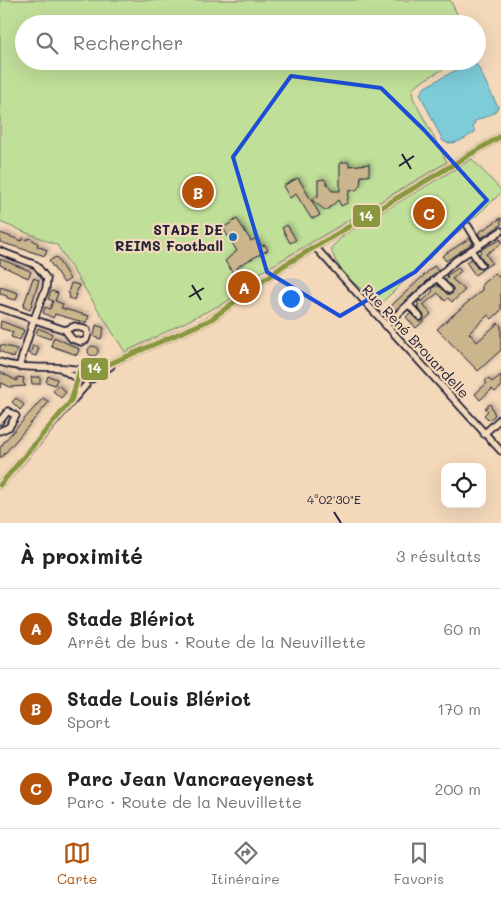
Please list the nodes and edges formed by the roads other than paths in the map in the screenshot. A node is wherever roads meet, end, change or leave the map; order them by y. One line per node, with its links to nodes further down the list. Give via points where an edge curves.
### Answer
1 (501, 136): 5 (street)
2 (468, 226): 4 (street)
3 (501, 231): 4 (street)
4 (480, 244): 6 (street)
5 (315, 247): 15 (street, Rue René Brouardelle); 17 (street, via 259,282 210,320)
6 (471, 250): 8 (street); 9 (street)
7 (0, 251): 14 (street, via 36,265 45,275 46,288)
8 (481, 265)
9 (437, 278): 10 (street); 11 (street)
10 (449, 290)
11 (409, 304): 13 (street); 15 (street)
12 (1, 307): 14 (street)
13 (420, 317)
14 (34, 319): 16 (street); 19 (street)
15 (385, 326): 30 (street, Rue René Brouardelle)
16 (65, 330)
17 (119, 361): 22 (street); 23 (street)
18 (0, 362): 19 (street)
19 (19, 367): 20 (street)
20 (58, 367): 21 (street); 24 (street)
21 (80, 370): 22 (street); 24 (street)
22 (90, 370): 23 (street)
23 (92, 379): 25 (street)
24 (77, 380): 25 (street); 26 (street)
25 (86, 385): 26 (street)
26 (71, 401): 32 (street)
27 (501, 418): 30 (street)
28 (0, 421): 29 (street, via 8,411 16,416 10,427)
29 (0, 431)
30 (484, 434): 31 (street, Rue René Brouardelle)
31 (501, 451)
32 (0, 484)

